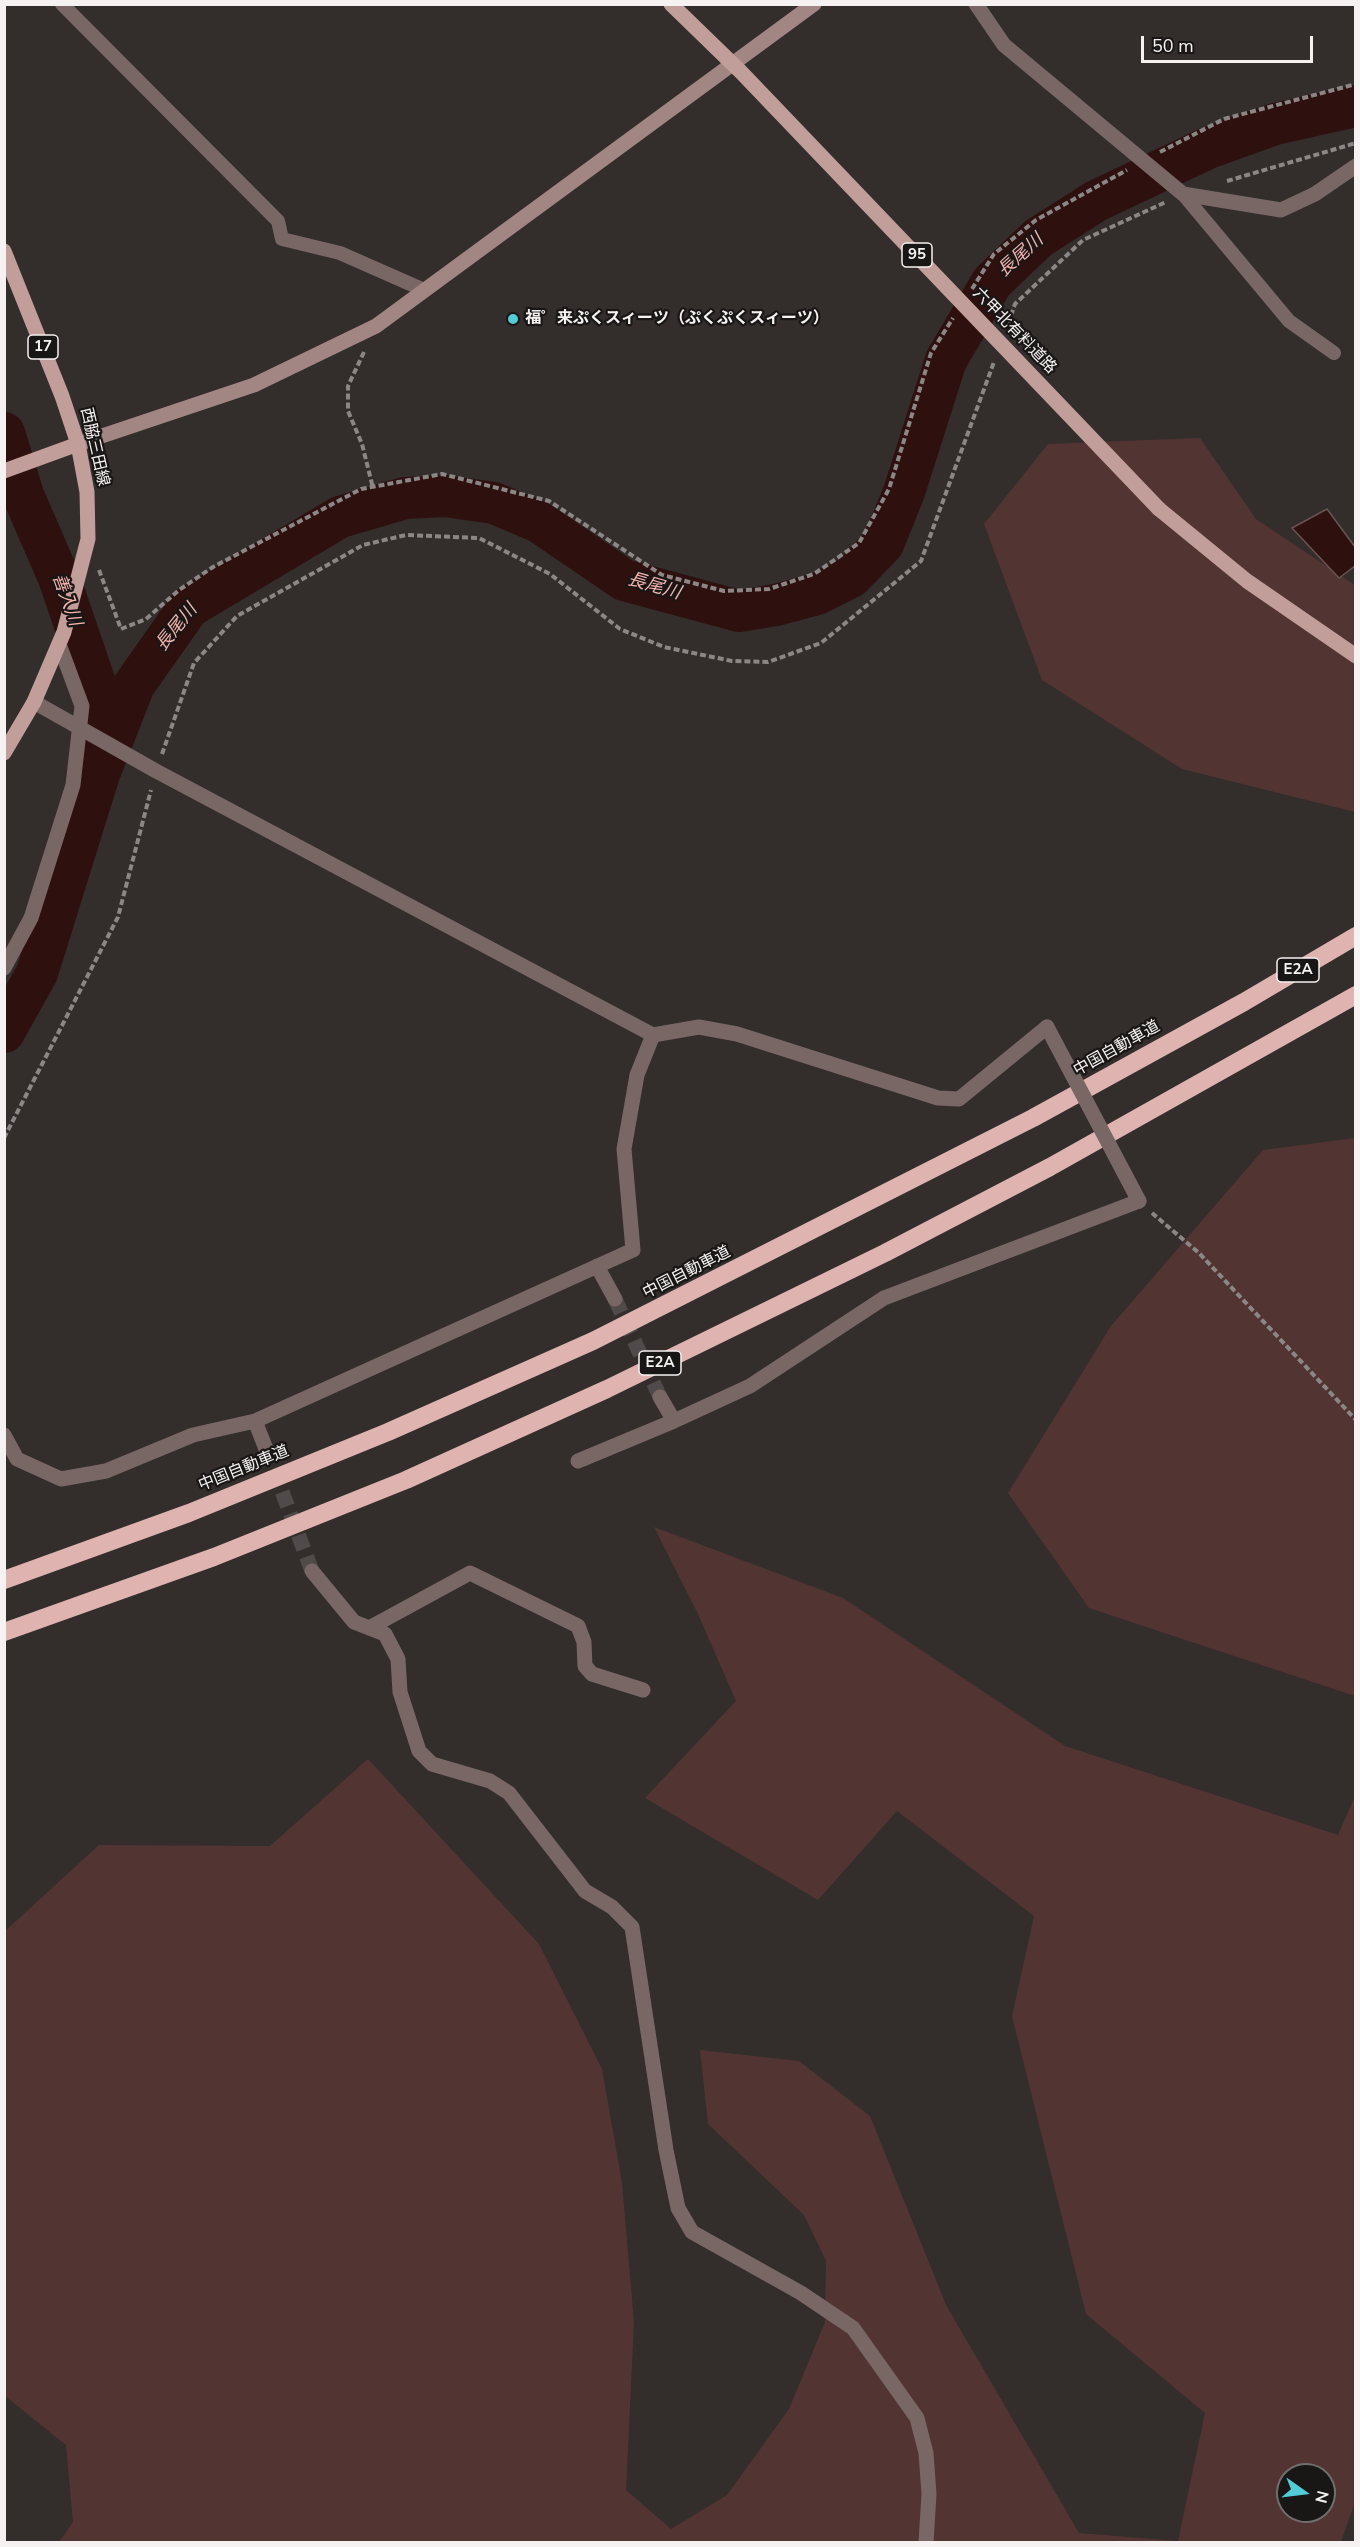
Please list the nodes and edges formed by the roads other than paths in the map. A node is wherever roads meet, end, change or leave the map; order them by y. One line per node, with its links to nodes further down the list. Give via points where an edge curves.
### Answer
1 (62, 4): 8 (lane, via 278,221 282,239 340,253)
2 (671, 4): 13 (main road, 六甲北有料道路 / 95, bridge, via 1160,509 1247,581)
3 (814, 4): 8 (street)
4 (976, 4): 6 (street, via 1004,45)
5 (1356, 166): 6 (street, via 1315,194 1281,210)
6 (1183, 194): 9 (lane, via 1289,321)
7 (4, 251): 10 (main road, 西脇三田線 / 17, via 63,396)
8 (424, 290): 10 (street, via 376,327 254,385)
9 (1334, 353)
10 (78, 444): 11 (main road); 12 (main road, 西脇三田線 / 17, via 87,492 88,539)
11 (4, 471)
12 (61, 638): 14 (main road, 西脇三田線 / 17); 15 (street, via 82,706)
13 (1356, 656)
14 (34, 702): 15 (street); 16 (main road, 西脇三田線 / 17)
15 (80, 730): 18 (street, via 73,784 31,918); 20 (street)
16 (4, 753)
17 (1354, 937): 30 (highway, 中国自動車道 / E2A, via 1022,1124 593,1341 388,1432 189,1513)
18 (4, 968)
19 (1356, 995): 32 (highway, E2A, via 1009,1188 607,1389 384,1489 214,1557)
20 (653, 1035): 21 (street, via 637,1075 624,1149 633,1250); 25 (street, bridge, via 699,1027 737,1034 938,1098 959,1099 1047,1027 1138,1201 884,1298 750,1386)
21 (597, 1266): 22 (street); 24 (street)
22 (615, 1299)
23 (660, 1397): 25 (street)
24 (255, 1421): 26 (street, via 193,1435 106,1471 61,1479 17,1459); 27 (street)
25 (674, 1421): 28 (street)
26 (4, 1435)
27 (266, 1449)
28 (578, 1461)
29 (312, 1571): 31 (street, via 354,1622)
30 (4, 1580)
31 (369, 1628): 33 (street, via 470,1573 578,1626 584,1642 585,1666 592,1674); 34 (street, via 385,1634 398,1659 400,1692 419,1751 432,1764 490,1781 509,1793 585,1891 612,1907 632,1928 678,2208 692,2232 801,2293 853,2328 917,2418 930,2494)
32 (4, 1632)
33 (643, 1690)
34 (926, 2542)

